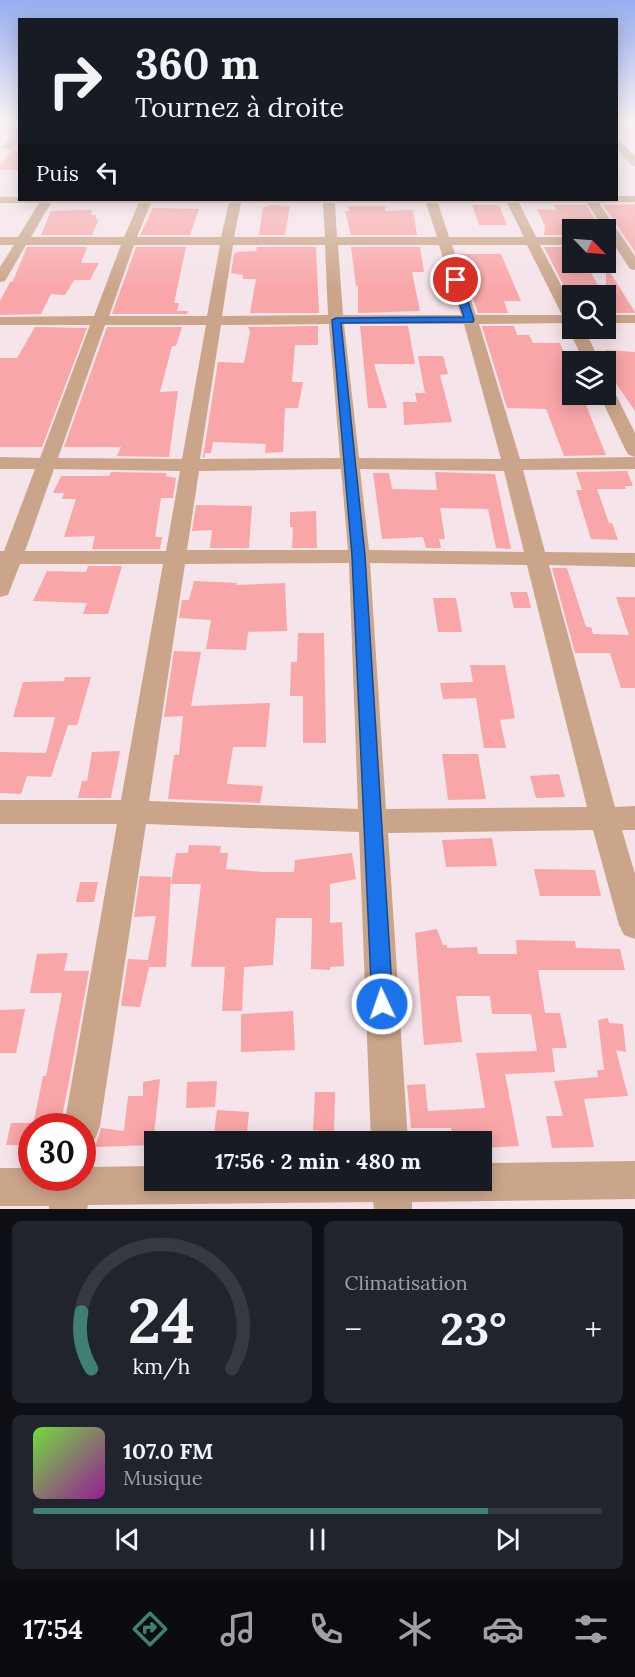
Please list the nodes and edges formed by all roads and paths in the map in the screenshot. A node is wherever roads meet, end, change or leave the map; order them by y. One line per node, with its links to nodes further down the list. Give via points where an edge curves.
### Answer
1 (618, 199): 2 (street)
2 (635, 199)
3 (0, 200): 4 (street)
4 (18, 200)
5 (45, 201): 19 (street)
6 (145, 201): 20 (street)
7 (236, 201): 13 (street)
8 (329, 201): 14 (street)
9 (431, 201): 15 (street)
10 (512, 201): 21 (street)
11 (592, 201): 12 (street)
12 (600, 219)
13 (227, 240): 14 (street); 20 (street); 33 (street)
14 (332, 240): 15 (street); 29 (street)
15 (443, 240): 21 (street); 30 (street)
16 (616, 240): 17 (street)
17 (635, 240)
18 (0, 241): 19 (street)
19 (22, 241): 20 (street); 25 (street)
20 (129, 241): 32 (street)
21 (532, 241): 22 (street); 26 (street)
22 (562, 241)
23 (616, 245): 24 (street)
24 (635, 266)
25 (0, 278)
26 (562, 299)
27 (616, 319): 28 (street)
28 (635, 319)
29 (336, 320): 30 (street); 33 (street); 39 (street)
30 (470, 320): 34 (street); 42 (street)
31 (0, 321): 32 (street)
32 (100, 321): 33 (street); 37 (street)
33 (214, 321): 41 (street)
34 (562, 322)
35 (613, 405): 36 (street)
36 (635, 451)
37 (47, 462): 38 (street); 41 (street); 45 (street)
38 (0, 463)
39 (349, 463): 41 (street); 42 (street); 43 (street)
40 (635, 463): 42 (street)
41 (190, 465): 44 (street)
42 (512, 465): 46 (street)
43 (358, 556): 44 (street); 46 (street); 53 (street)
44 (174, 557): 45 (street); 50 (street)
45 (6, 558): 48 (street)
46 (537, 560): 47 (street); 51 (street)
47 (635, 560)
48 (0, 590)
49 (0, 812): 50 (street)
50 (133, 812): 53 (street); 55 (street)
51 (604, 818): 52 (street); 53 (street); 54 (street)
52 (635, 818)
53 (373, 821): 56 (street)
54 (635, 925)
55 (83, 1113)
56 (389, 1131)
57 (635, 1180): 58 (street)
58 (492, 1186)
59 (0, 1187): 60 (street)
60 (18, 1188)
61 (96, 1191): 62 (street)
62 (144, 1191)

